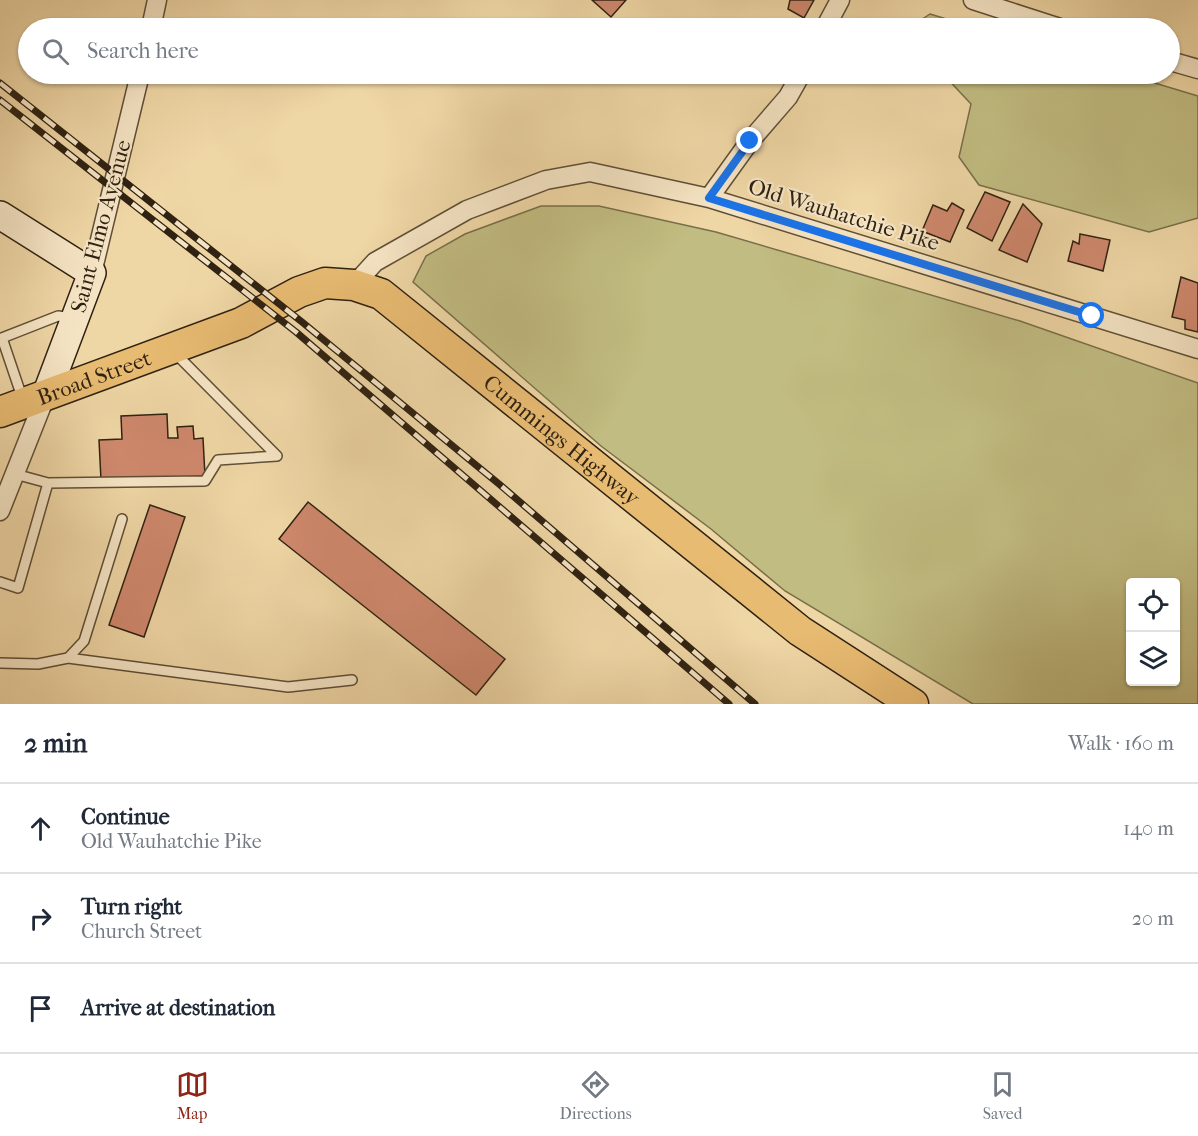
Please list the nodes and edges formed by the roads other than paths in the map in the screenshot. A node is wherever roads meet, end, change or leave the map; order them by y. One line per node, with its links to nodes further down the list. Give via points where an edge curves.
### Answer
1 (157, 0): 4 (street)
2 (840, 0): 5 (street)
3 (973, 0): 6 (street)
4 (153, 18)
5 (830, 18)
6 (1029, 18)
7 (1180, 64): 8 (street)
8 (1198, 69)
9 (138, 84): 13 (street, Saint Elmo Avenue)
10 (795, 84): 11 (street)
11 (709, 198): 14 (street, Old Wauhatchie Pike, via 590,172 546,180 467,210 375,262); 18 (street, Old Wauhatchie Pike)
12 (0, 215): 13 (street)
13 (92, 273): 15 (street, Saint Elmo Avenue)
14 (354, 285): 17 (main road, Cummings Highway, via 325,283 299,292 241,323); 28 (main road, Cummings Highway, via 381,294 416,321 800,631)
15 (76, 318): 16 (lane, via 58,316); 19 (street, Saint Elmo Avenue)
16 (0, 336): 19 (lane)
17 (180, 346): 19 (main road, Broad Street); 21 (lane, via 278,456 218,460 205,481)
18 (1198, 349)
19 (23, 403): 20 (street, Saint Elmo Avenue)
20 (15, 474): 21 (lane); 22 (street, Saint Elmo Avenue)
21 (48, 483): 24 (lane, via 18,588)
22 (0, 511)
23 (122, 519): 25 (lane, via 84,641)
24 (0, 582)
25 (68, 658): 26 (lane, via 38,664); 27 (lane, via 288,687)
26 (0, 663)
27 (352, 680)
28 (913, 704)

